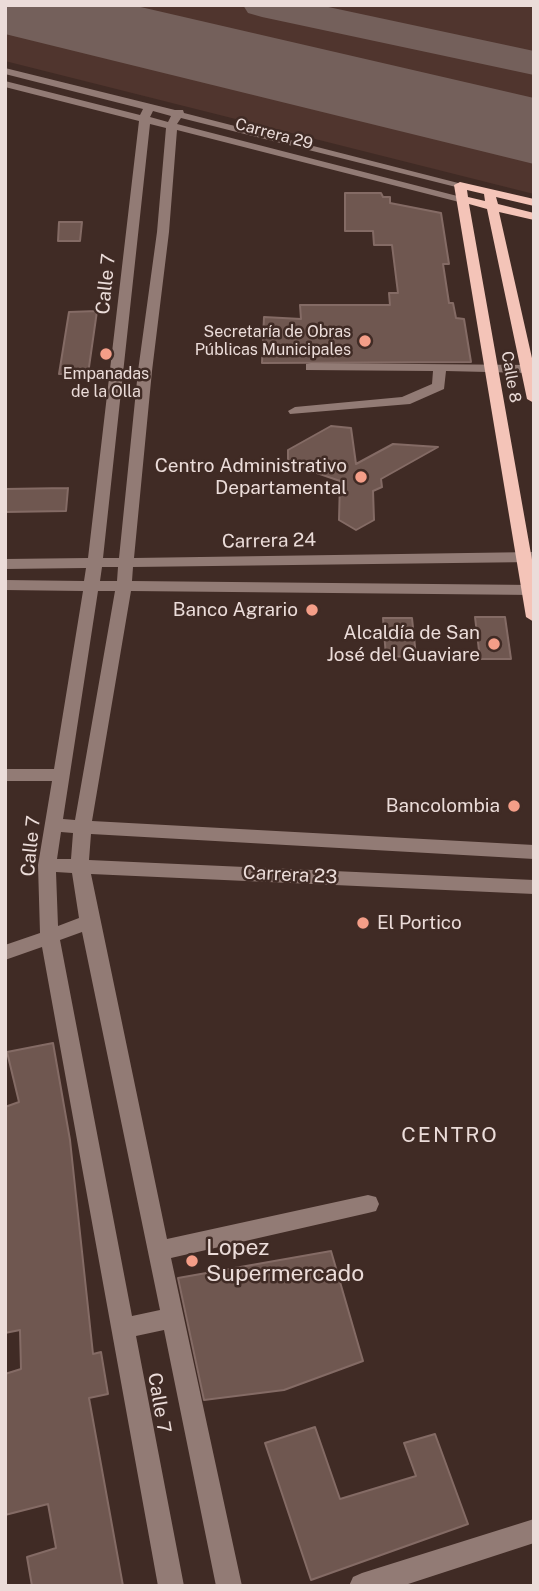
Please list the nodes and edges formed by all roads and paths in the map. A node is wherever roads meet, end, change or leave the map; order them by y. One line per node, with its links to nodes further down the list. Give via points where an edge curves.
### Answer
1 (5, 71): 3 (street, Carrera 29)
2 (5, 84): 3 (street, Carrera 29)
3 (147, 112): 4 (street, Carrera 29); 10 (street, Calle 7)
4 (176, 118): 5 (street, Carrera 29); 10 (street, Calle 7)
5 (461, 192): 6 (main road, Carrera 29); 8 (main road, Carrera 29); 15 (main road, Calle 8)
6 (489, 192): 7 (main road, Carrera 29); 8 (main road, Calle 8)
7 (534, 203)
8 (492, 207): 9 (main road, Carrera 29); 13 (main road, Calle 8)
9 (534, 218)
10 (148, 231): 14 (street, Calle 7); 16 (street, Calle 7)
11 (311, 367): 12 (street)
12 (440, 367): 15 (street); 18 (street, via 439,386 405,401)
13 (528, 369): 15 (street); 17 (main road, Calle 8)
14 (118, 370): 16 (street); 20 (street, Calle 7)
15 (492, 370): 19 (main road, Calle 8)
16 (145, 371): 21 (street, Calle 7)
17 (534, 399)
18 (295, 411)
19 (529, 557): 21 (street, Carrera 24); 26 (main road, Calle 8)
20 (95, 562): 21 (street, Carrera 24); 22 (street, Carrera 24); 23 (street, Calle 7)
21 (124, 563): 24 (street, Calle 7)
22 (5, 564)
23 (91, 584): 24 (street); 25 (street); 29 (street, Calle 7)
24 (124, 584): 26 (street); 31 (street, Calle 7)
25 (5, 585)
26 (531, 590): 27 (main road, Calle 8)
27 (534, 617)
28 (5, 775): 29 (street)
29 (63, 775): 30 (street, Calle 7)
30 (53, 825): 31 (street, Carrera 23); 33 (street, Calle 7)
31 (82, 828): 32 (street, Carrera 23); 34 (street, Calle 7)
32 (534, 852)
33 (47, 865): 34 (street, Carrera 23); 37 (street, Calle 7)
34 (80, 865): 35 (street, Carrera 23); 36 (street, Calle 7)
35 (534, 887)
36 (89, 922): 37 (street); 40 (street, Calle 7)
37 (49, 934): 38 (street); 42 (street, Calle 7)
38 (5, 954)
39 (368, 1205): 40 (street)
40 (157, 1251): 41 (street, Calle 7)
41 (171, 1318): 42 (street); 45 (street, Calle 7)
42 (124, 1328): 44 (street, Calle 7)
43 (534, 1531): 46 (street)
44 (171, 1586)
45 (229, 1586)
46 (362, 1586)

